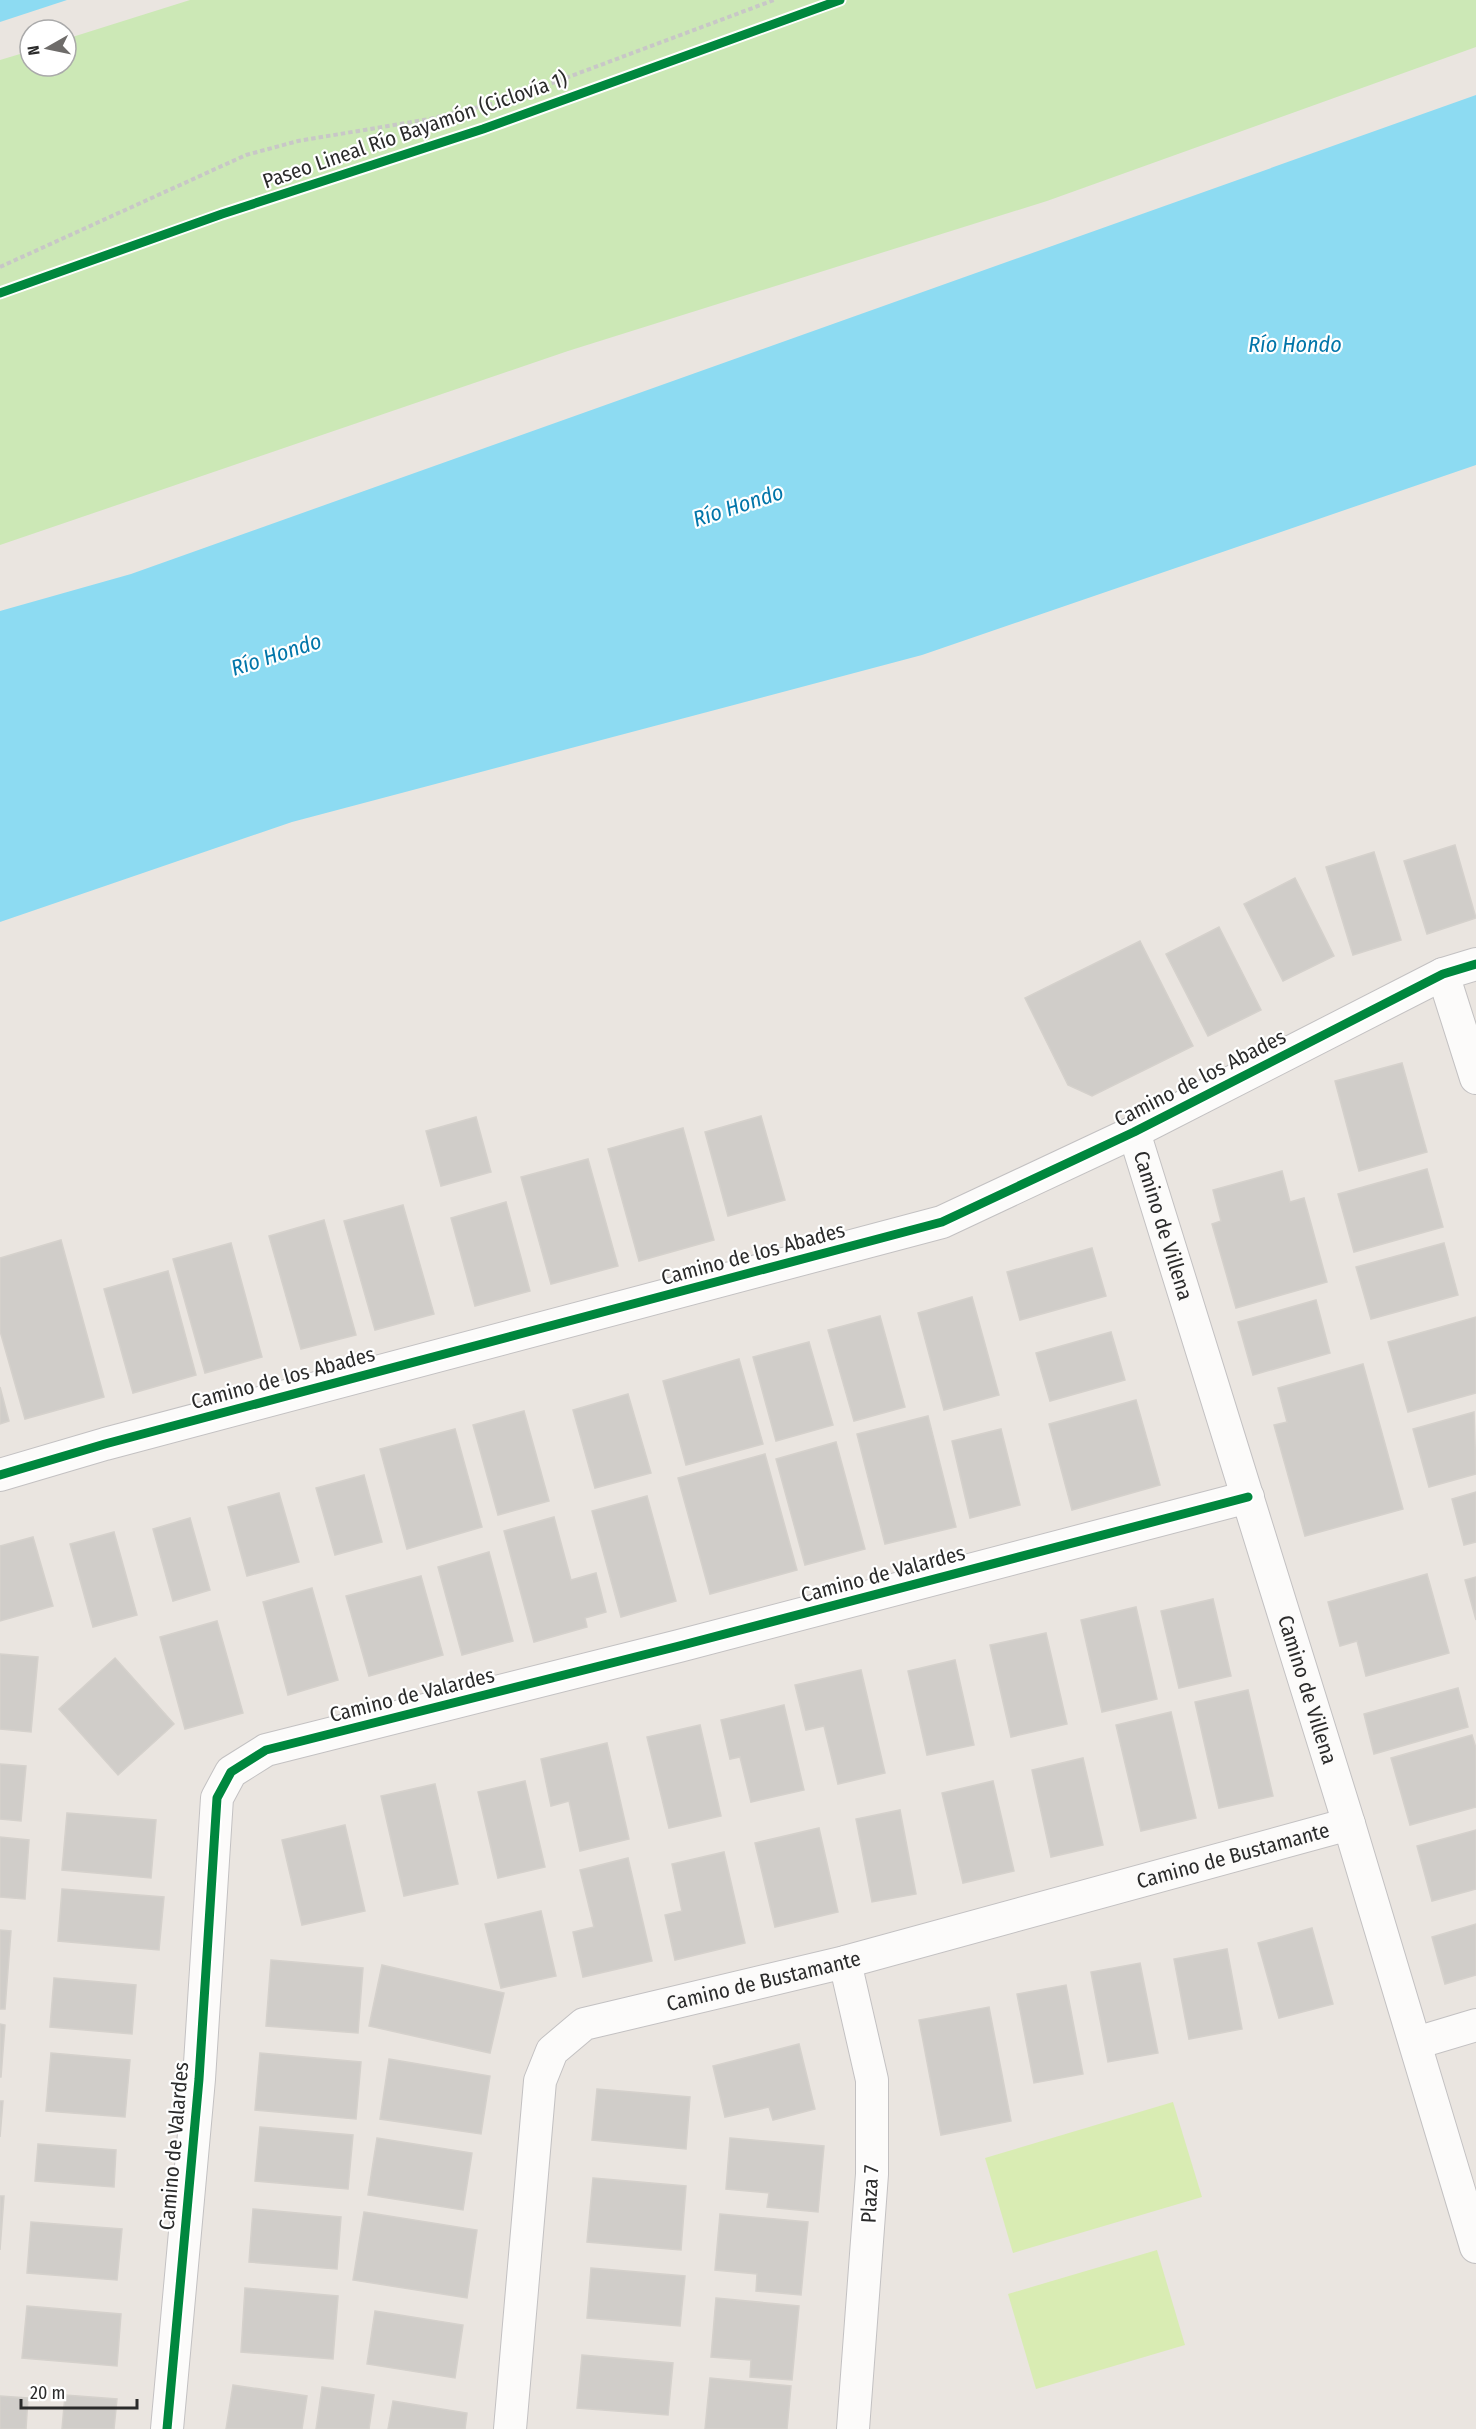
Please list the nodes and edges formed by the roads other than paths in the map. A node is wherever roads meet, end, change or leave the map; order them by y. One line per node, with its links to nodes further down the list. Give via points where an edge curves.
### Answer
1 (1476, 964): 2 (street, Camino de los Abades)
2 (1443, 974): 3 (street); 4 (street, Camino de los Abades)
3 (1476, 1078)
4 (1134, 1132): 5 (street, Camino de los Abades, via 942,1222); 6 (street, Camino de Villena)
5 (0, 1474)
6 (1248, 1497): 7 (street, Camino de Villena); 12 (street, Camino de Valardes, via 266,1750 231,1772 217,1798 199,2079)
7 (1349, 1824): 8 (street, Camino de Bustamante); 10 (street, Camino de Villena)
8 (845, 1962): 13 (street, Camino de Bustamante, via 584,2024 552,2051 540,2081); 14 (street, Plaza 7, via 872,2080 872,2174)
9 (1476, 2025): 10 (street)
10 (1416, 2043): 11 (street, Camino de Villena)
11 (1476, 2247)
12 (167, 2429)
13 (510, 2429)
14 (853, 2429)

